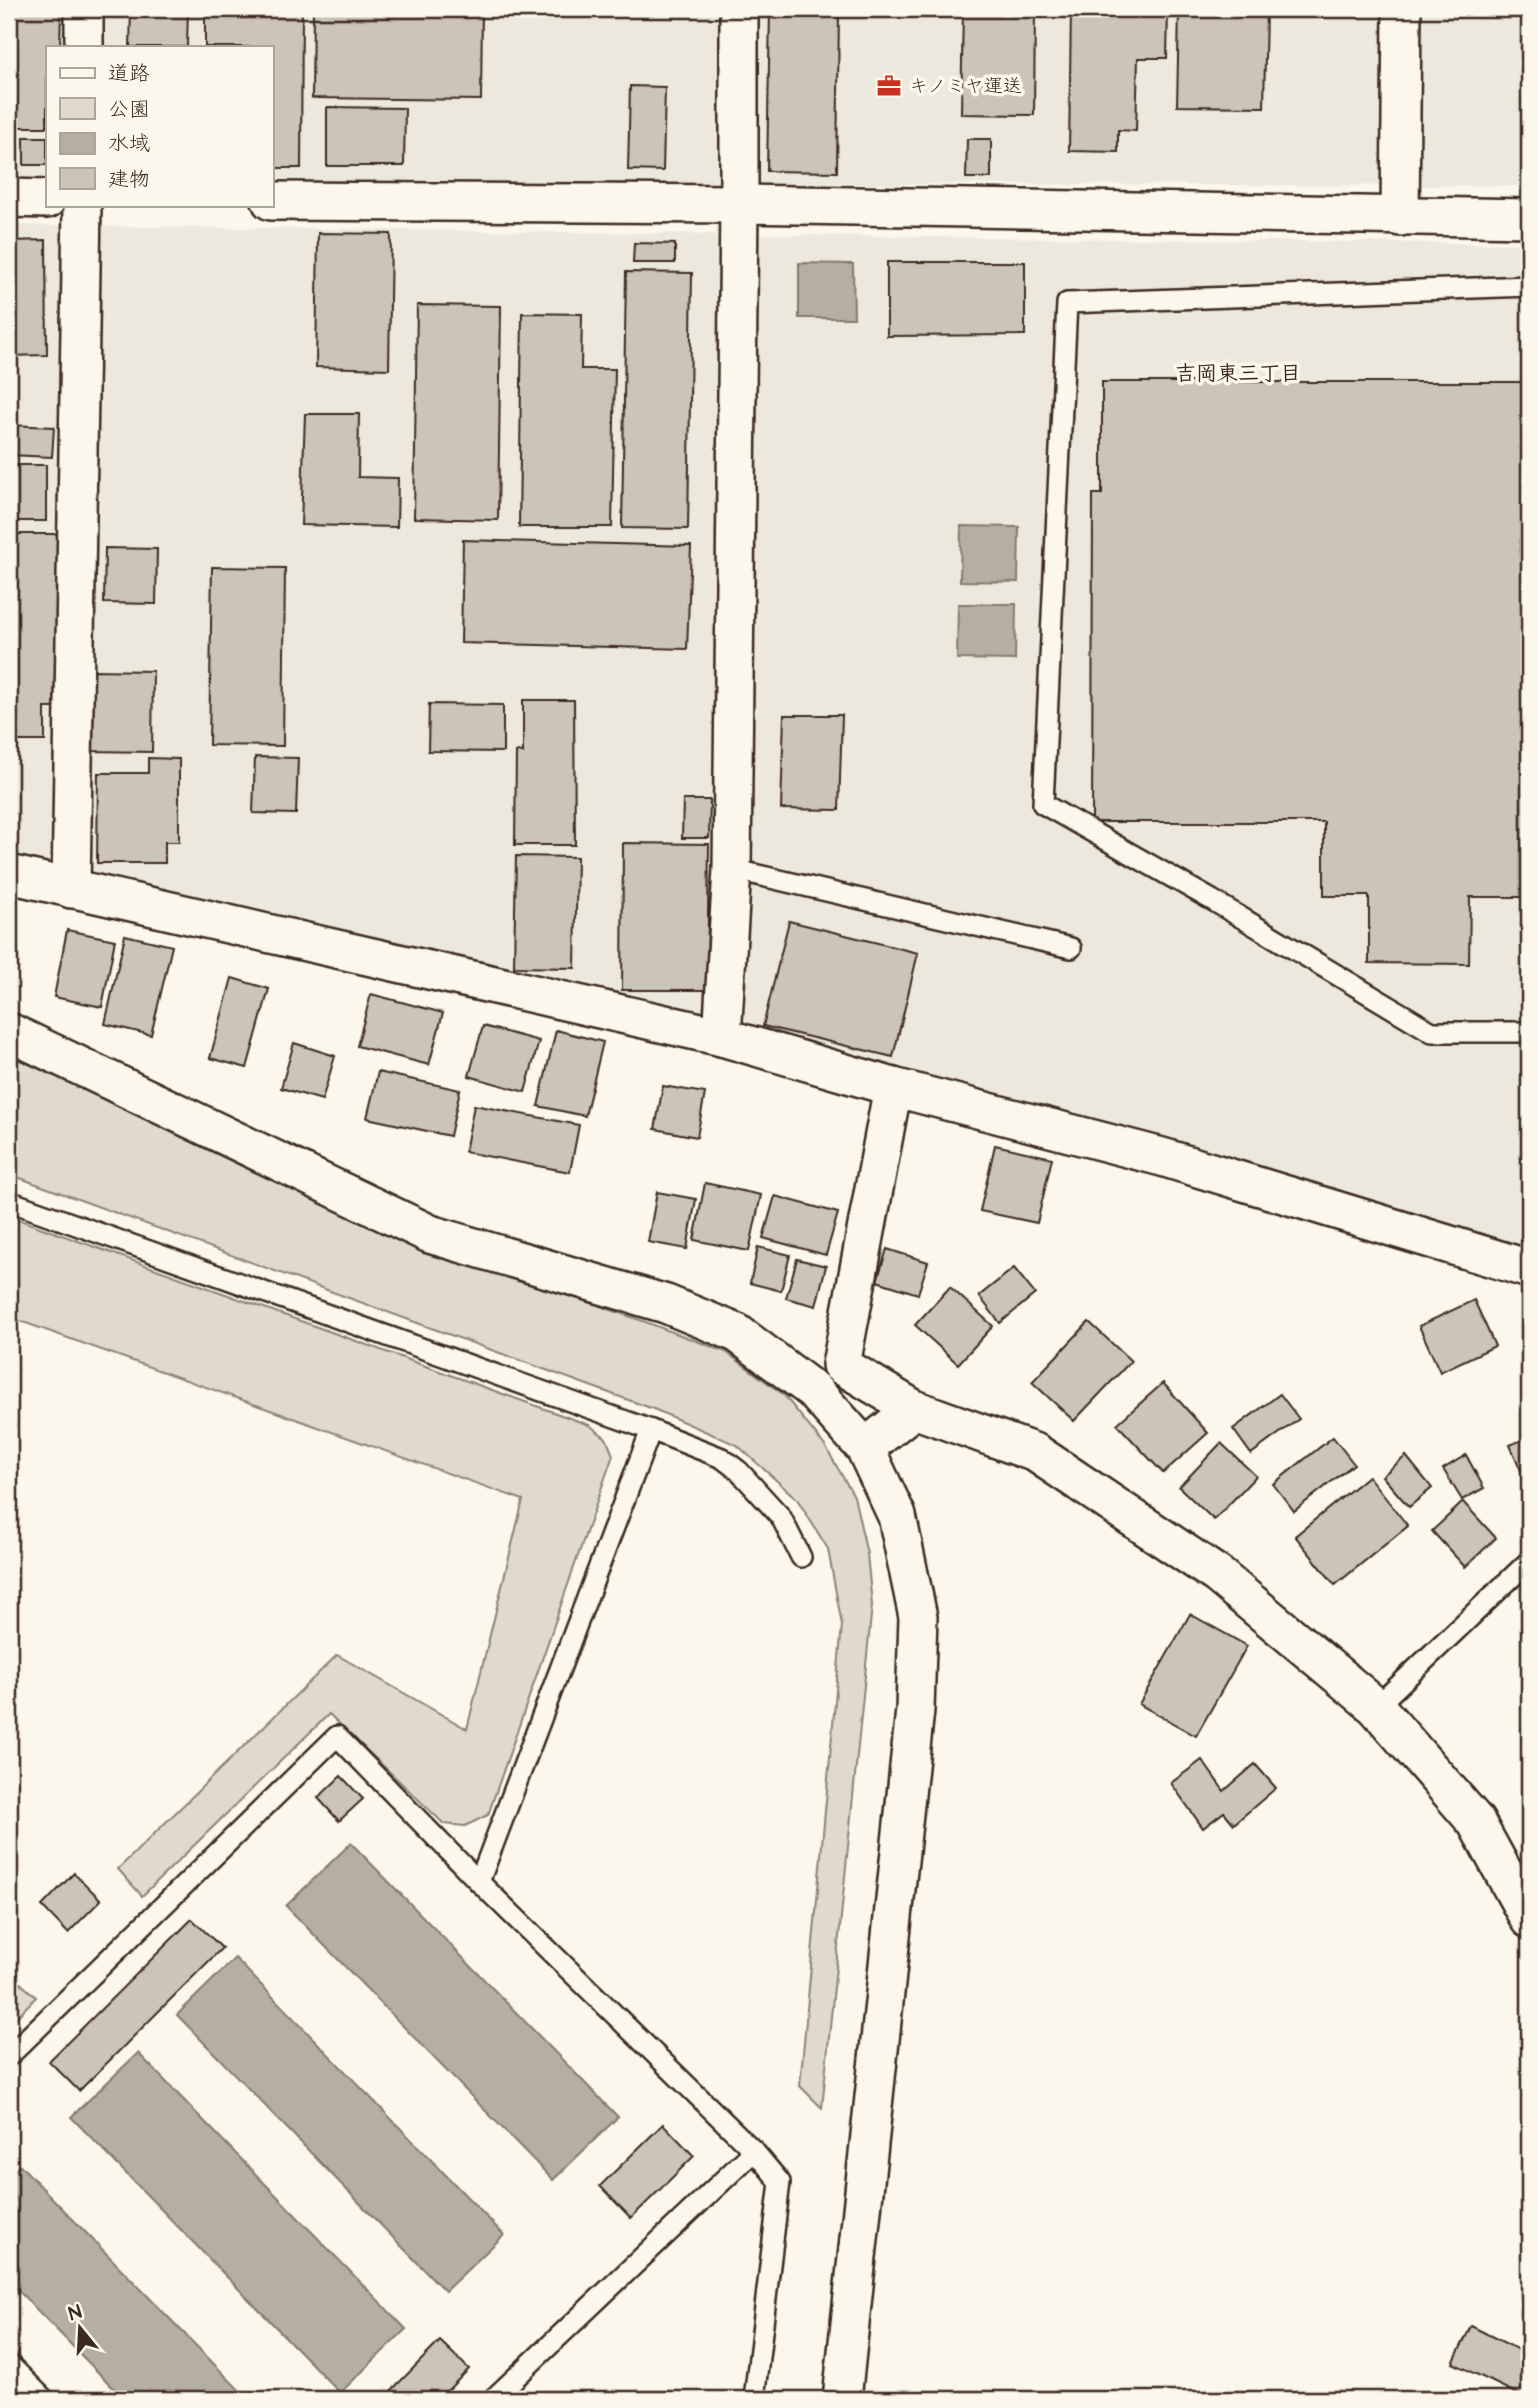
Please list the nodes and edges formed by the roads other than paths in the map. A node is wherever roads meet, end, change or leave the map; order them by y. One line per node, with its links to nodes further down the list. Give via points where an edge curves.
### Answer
1 (84, 9): 4 (street)
2 (739, 9): 8 (street)
3 (1402, 9): 10 (street)
4 (84, 46)
5 (9, 198): 6 (street)
6 (46, 199)
7 (273, 201): 8 (street)
8 (739, 204): 10 (street); 13 (street)
9 (82, 206): 15 (street)
10 (1400, 217): 11 (street)
11 (1529, 218)
12 (1529, 286): 18 (lane, via 1067,303 1043,804 1432,1032)
13 (732, 869): 16 (lane); 19 (street)
14 (9, 874): 15 (street)
15 (71, 889): 19 (street)
16 (1071, 948)
17 (9, 1031): 25 (street, via 430,1234 666,1304 737,1333 813,1390)
18 (1529, 1032)
19 (722, 1037): 20 (street)
20 (893, 1087): 22 (street, via 1162,1157); 23 (street, via 841,1365)
21 (9, 1201): 24 (lane)
22 (1529, 1269)
23 (914, 1409): 25 (street); 28 (street, via 1037,1453 1218,1575)
24 (651, 1430): 26 (lane, via 722,1458 739,1471 782,1517); 29 (lane)
25 (865, 1448): 37 (street, via 897,1516 918,1617 915,1710)
26 (800, 1557)
27 (1529, 1561): 28 (lane)
28 (1376, 1707): 30 (street, via 1476,1822)
29 (480, 1882): 31 (lane, via 337,1736); 32 (lane)
30 (1529, 1919)
31 (9, 2056)
32 (754, 2151): 35 (lane); 36 (lane, via 780,2182)
33 (9, 2364): 34 (lane)
34 (44, 2399)
35 (493, 2399)
36 (754, 2399)
37 (842, 2399)

